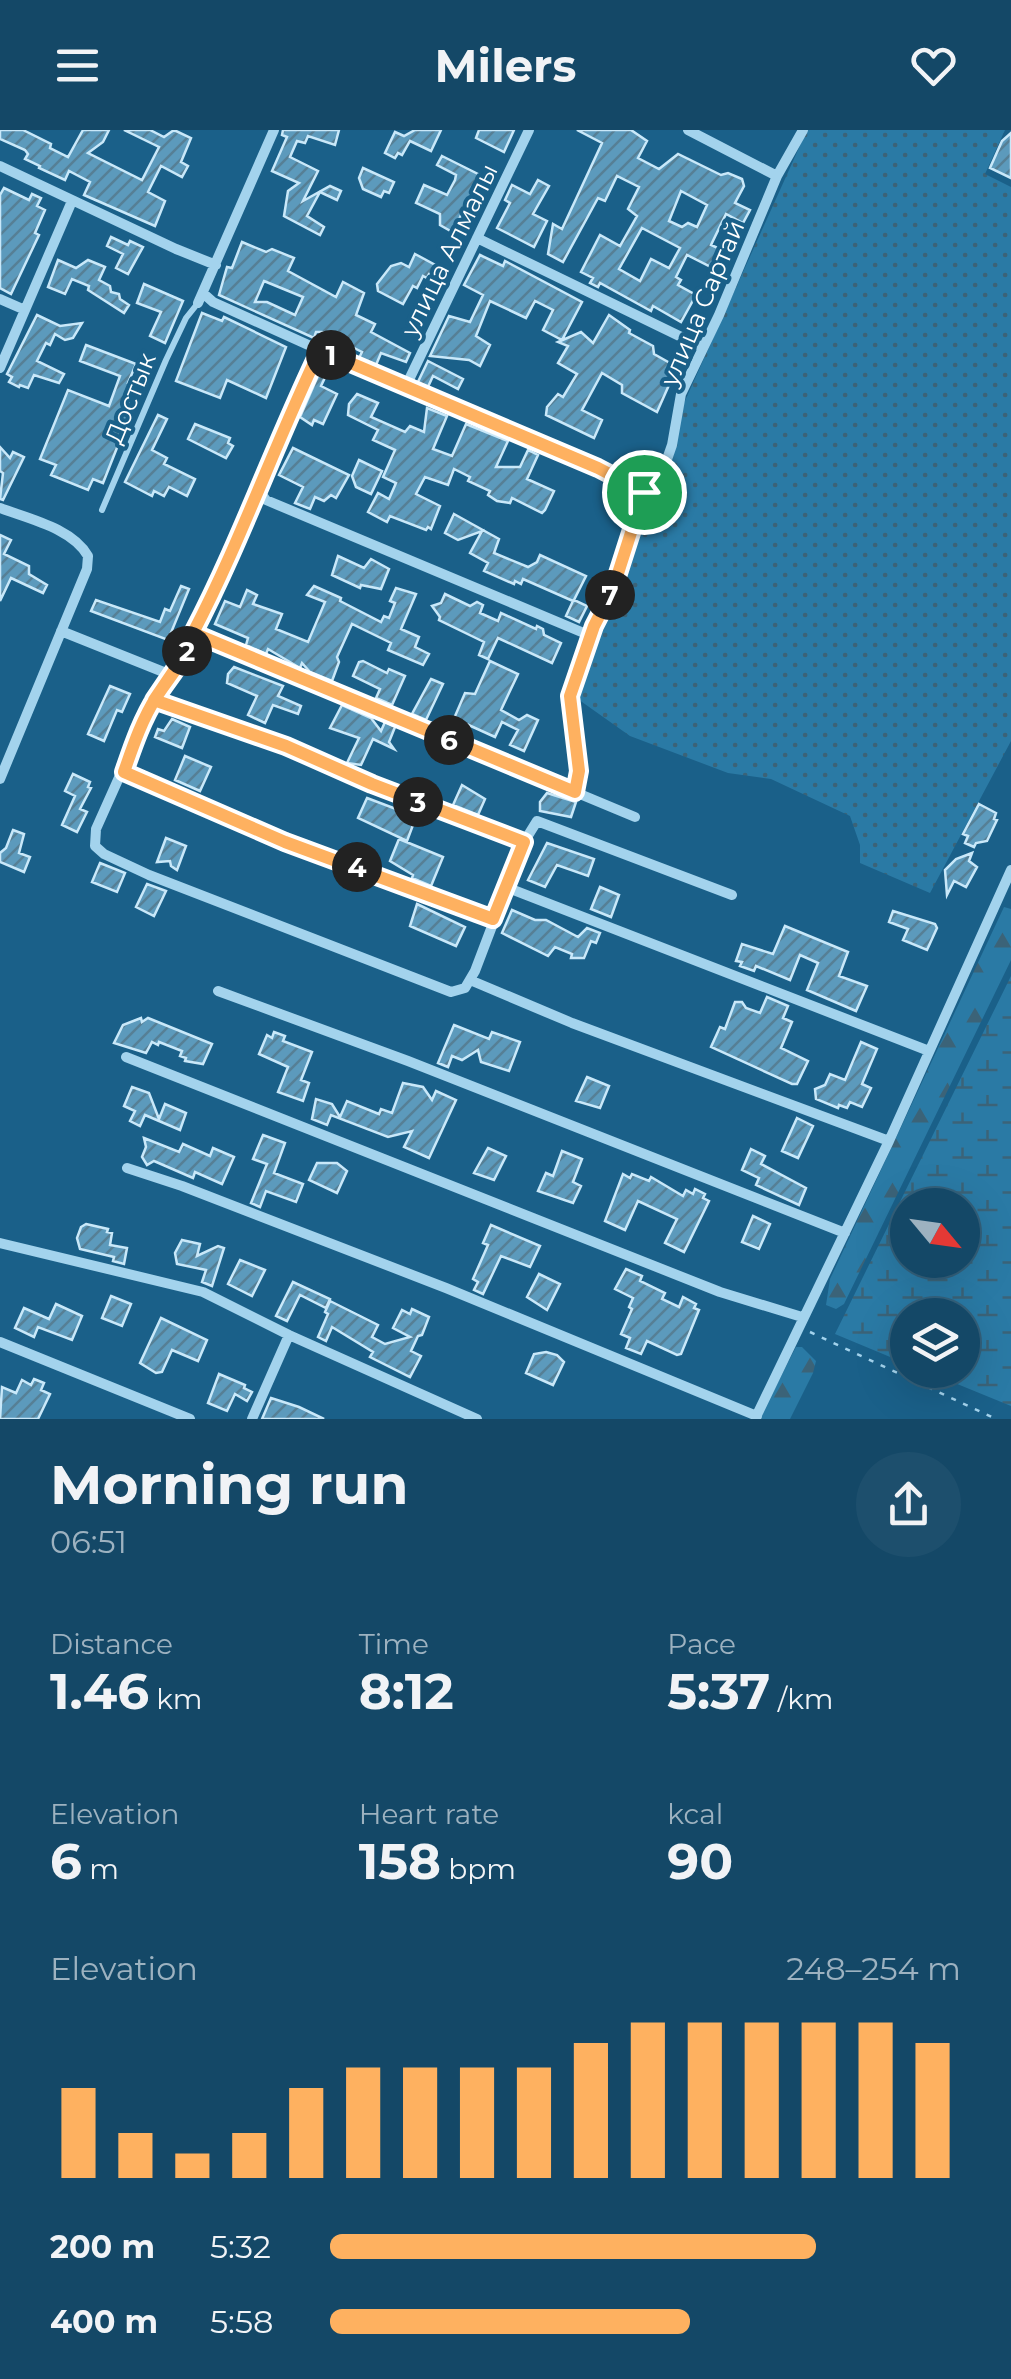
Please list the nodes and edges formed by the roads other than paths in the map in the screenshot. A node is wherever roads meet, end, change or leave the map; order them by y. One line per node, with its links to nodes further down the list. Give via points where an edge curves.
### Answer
1 (274, 130): 9 (street)
2 (529, 130): 8 (street, улица Алмалы)
3 (688, 130): 6 (street)
4 (803, 130): 6 (street, улица Сартай)
5 (0, 166): 7 (street)
6 (778, 176): 13 (street, улица Сартай)
7 (72, 200): 9 (street); 12 (street)
8 (477, 238): 13 (street); 16 (street, улица Алмалы)
9 (216, 265): 10 (street)
10 (201, 298): 14 (street); 20 (lane, Достык, via 166,360)
11 (0, 300): 12 (street)
12 (24, 310): 15 (street)
13 (702, 347): 18 (street, улица Сартай, via 681,394 669,455)
14 (320, 350): 16 (street); 17 (street)
15 (0, 368)
16 (405, 388): 18 (street)
17 (259, 491): 22 (street); 23 (street, via 266,500)
18 (644, 492): 23 (street, улица Сартай)
19 (0, 508): 21 (street, via 85,550 87,568)
20 (102, 510)
21 (61, 630): 24 (street); 27 (street)
22 (193, 633): 24 (street); 28 (street)
23 (591, 636): 28 (street, улица Сартай, via 570,696 579,771)
24 (172, 675): 25 (street)
25 (154, 700): 26 (street); 30 (street)
26 (124, 772): 34 (street); 35 (street, via 96,829 95,846 104,854 452,992)
27 (0, 780)
28 (575, 792): 29 (street)
29 (635, 816)
30 (524, 842): 32 (street); 33 (street, via 537,821 550,824)
31 (1011, 870): 37 (street)
32 (506, 887): 34 (street); 37 (street)
33 (732, 894)
34 (493, 919): 35 (street)
35 (470, 980): 39 (street)
36 (218, 991): 41 (street)
37 (929, 1051): 39 (street)
38 (126, 1057): 43 (street)
39 (889, 1140): 41 (street)
40 (127, 1168): 46 (street, via 446,1288)
41 (845, 1233): 43 (street)
42 (0, 1244): 44 (street, via 203,1292)
43 (801, 1322): 46 (street)
44 (289, 1335): 48 (street); 49 (street)
45 (0, 1342): 47 (street)
46 (756, 1418)
47 (190, 1419)
48 (252, 1419)
49 (476, 1419)

